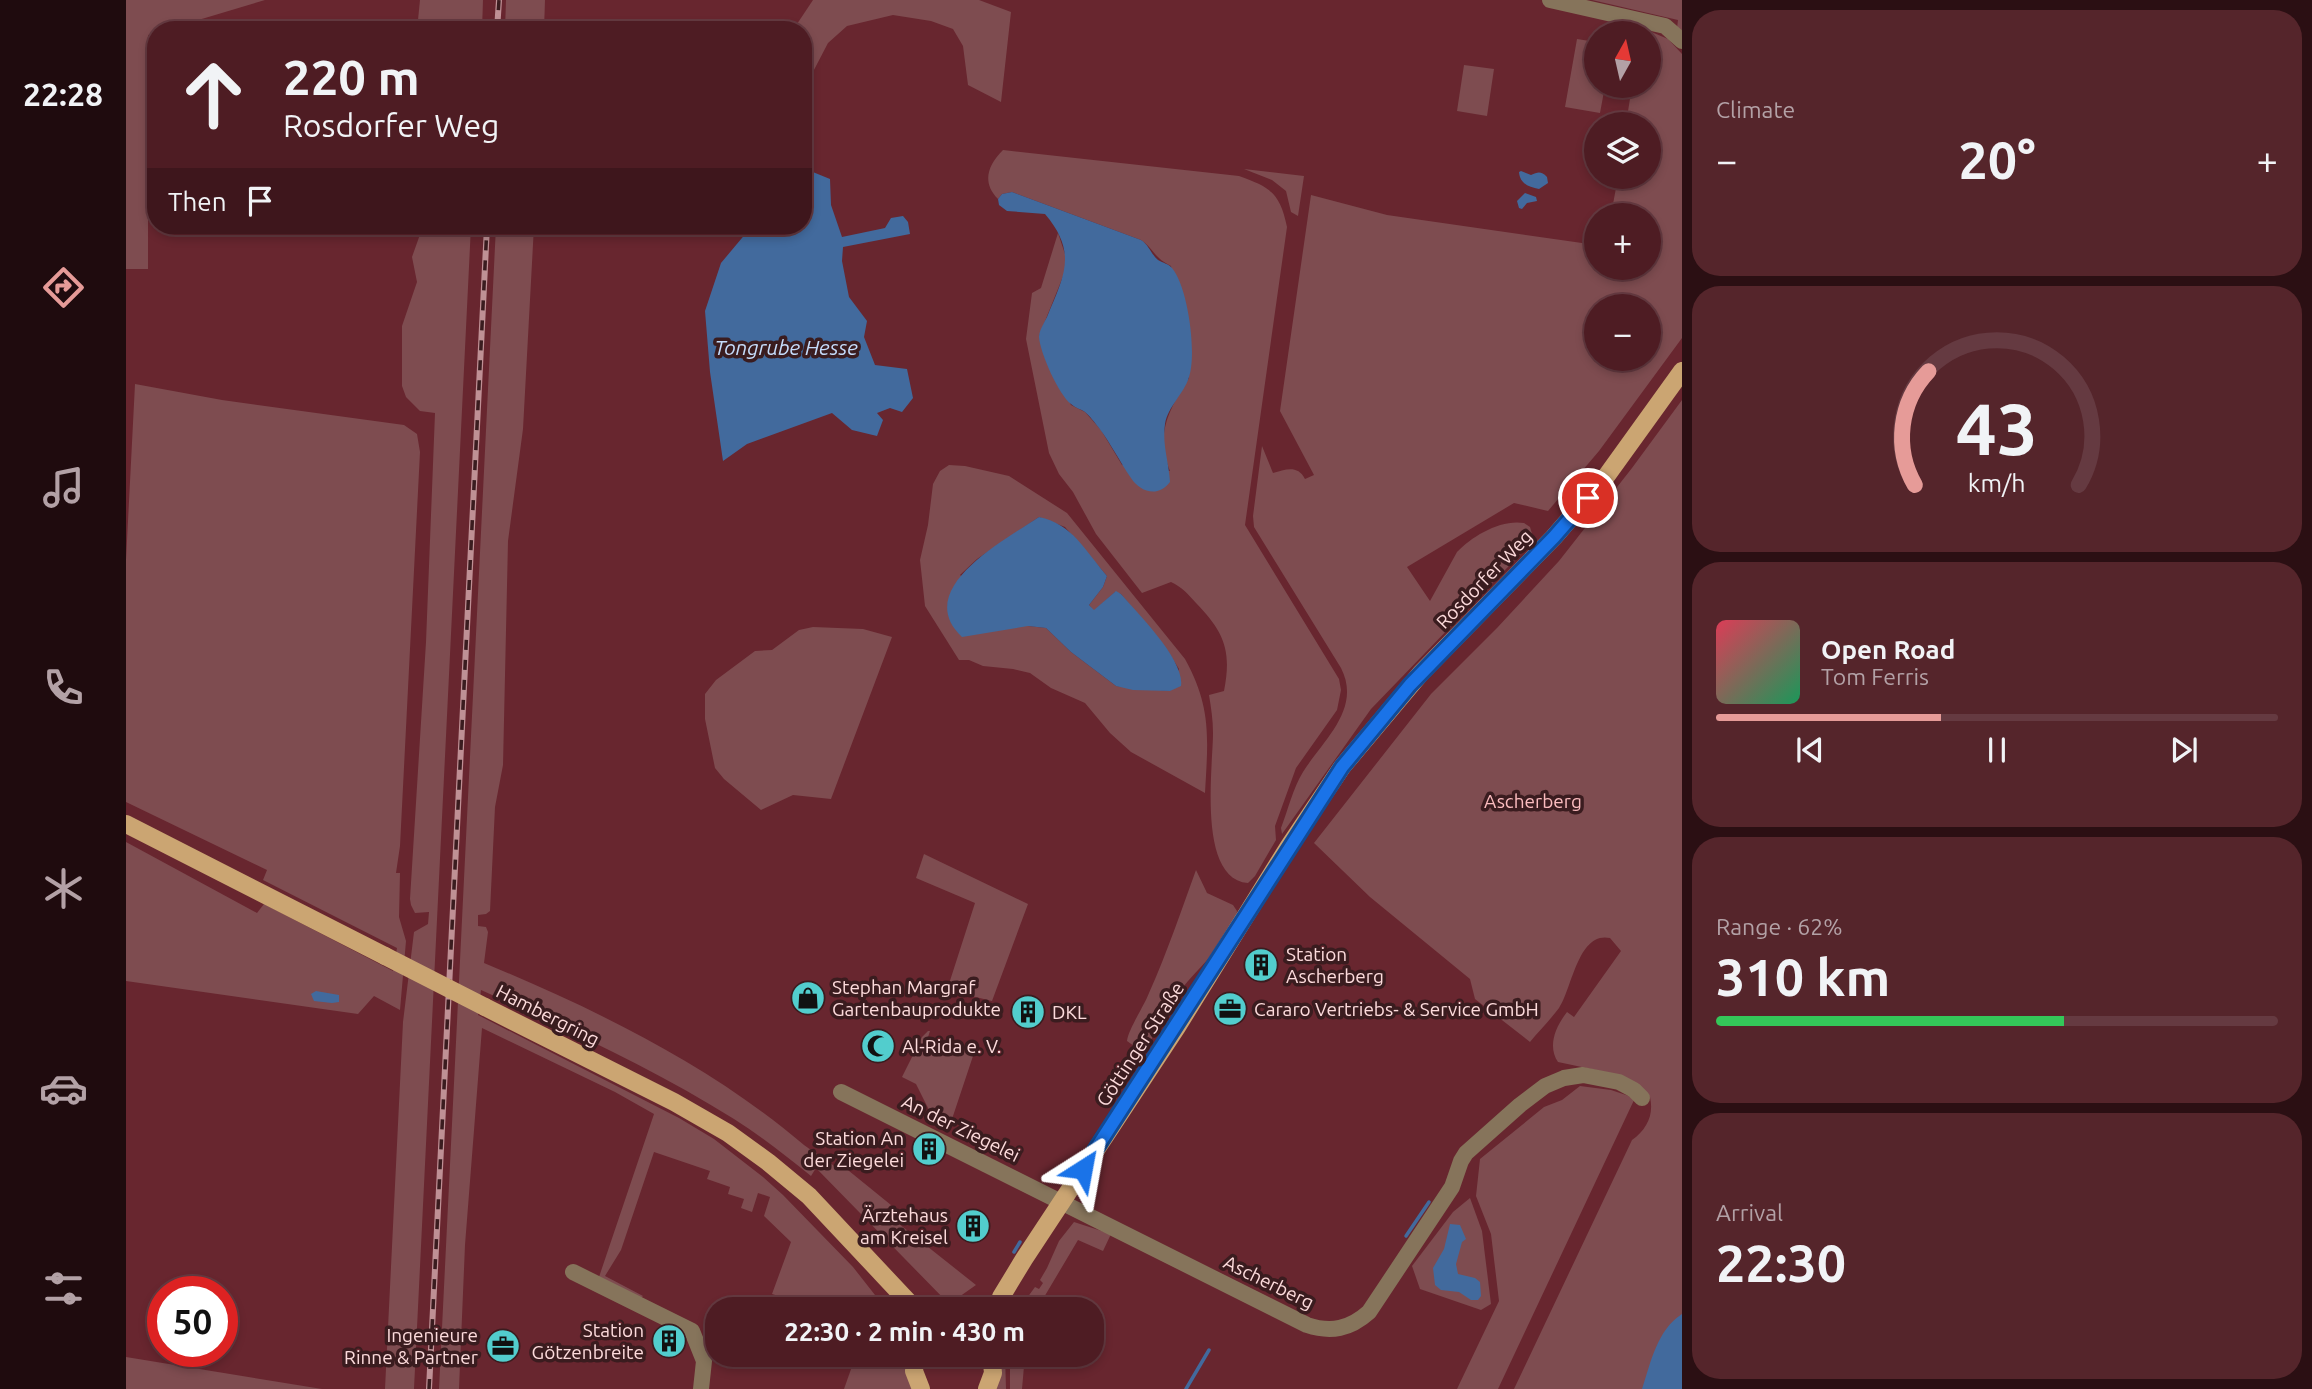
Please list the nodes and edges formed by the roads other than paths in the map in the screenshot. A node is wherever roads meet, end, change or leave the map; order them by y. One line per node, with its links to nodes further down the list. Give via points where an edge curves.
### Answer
1 (1550, 0): 2 (street, via 1665,26)
2 (1682, 41)
3 (1682, 371): 4 (main road, Rosdorfer Weg, via 1605,478 1399,698 1342,767)
4 (1312, 813): 8 (main road, Göttinger Straße)
5 (126, 824): 10 (main road, Hambergring, bridge, via 728,1133 809,1196)
6 (841, 1092): 8 (street, An der Ziegelei)
7 (1642, 1098): 8 (street, Ascherberg, via 1619,1082 1601,1077 1564,1078 1545,1086 1466,1153 1452,1187 1368,1312 1359,1321 1337,1329 1307,1325)
8 (1061, 1203): 11 (main road, Göttinger Straße)
9 (573, 1272): 14 (street, via 692,1331 704,1361)
10 (902, 1297)
11 (1000, 1297)
12 (914, 1367): 15 (main road)
13 (992, 1367): 16 (main road)
14 (701, 1389)
15 (920, 1389)
16 (987, 1389)

